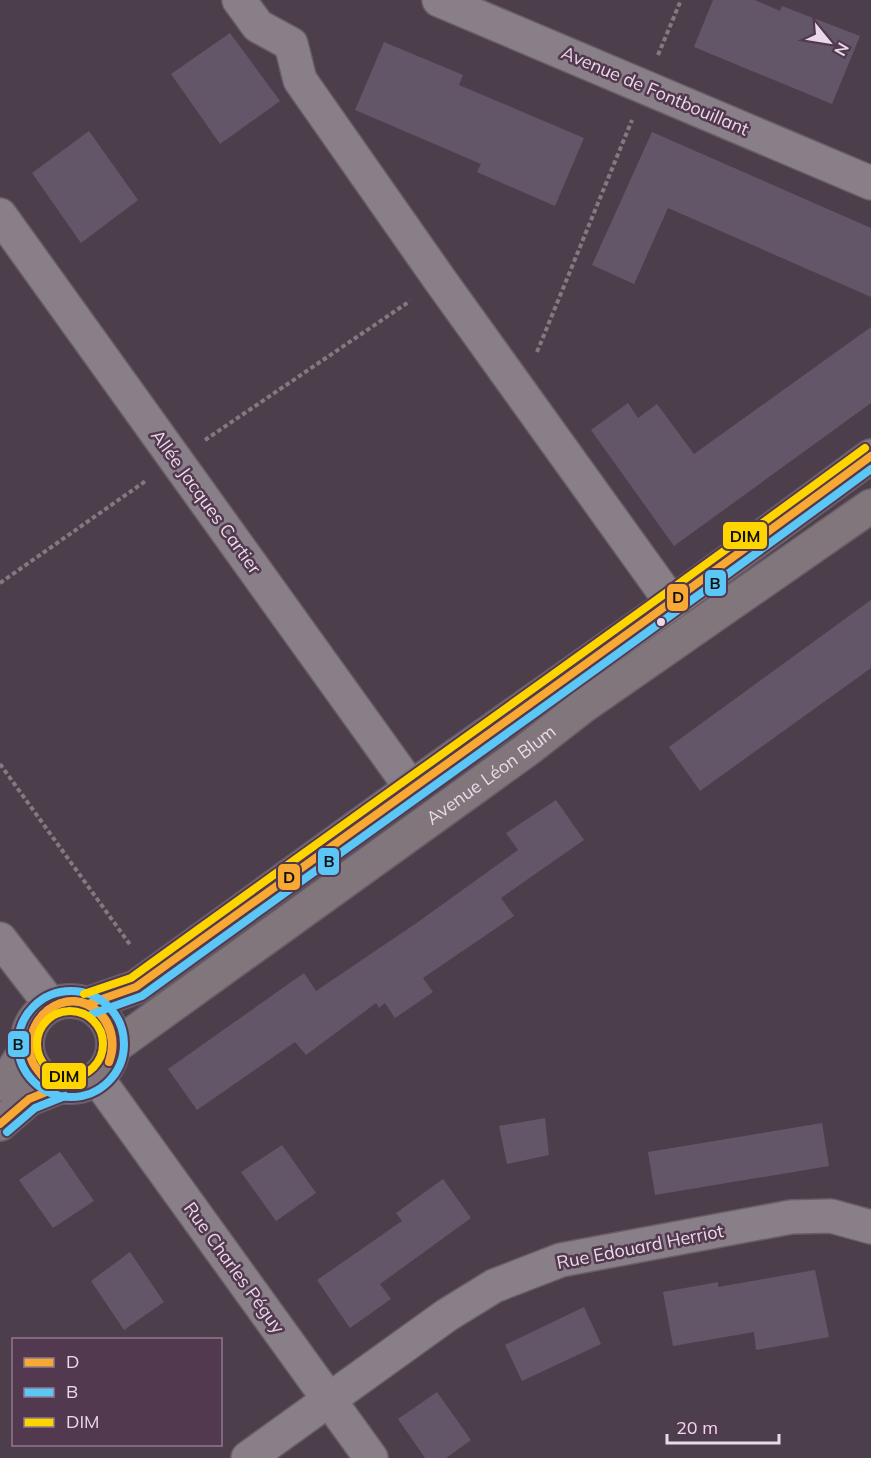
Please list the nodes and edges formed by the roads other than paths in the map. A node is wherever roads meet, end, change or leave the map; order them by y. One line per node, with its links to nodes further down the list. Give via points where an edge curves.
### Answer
1 (239, 0): 7 (street, via 258,26 291,44 300,80)
2 (439, 0): 3 (street, Avenue de Fontbouillant)
3 (871, 183)
4 (0, 215): 8 (street, Allée Jacques Cartier, via 402,775)
5 (871, 456): 7 (main road, Avenue Léon Blum)
6 (871, 506): 12 (main road, Avenue Léon Blum, via 582,707)
7 (672, 603): 8 (main road, Avenue Léon Blum)
8 (407, 791): 10 (main road, Avenue Léon Blum, via 136,987)
9 (0, 939): 11 (street)
10 (88, 1004): 11 (main road, Avenue Léon Blum, via 63,1000); 12 (main road, via 107,1021)
11 (51, 1005): 13 (main road, via 32,1023)
12 (114, 1047): 14 (main road, Avenue Léon Blum)
13 (27, 1049): 15 (main road); 16 (main road, via 38,1074)
14 (97, 1078): 16 (main road, via 74,1087); 19 (street, Rue Charles Péguy)
15 (0, 1084)
16 (61, 1086): 17 (main road, via 29,1100)
17 (0, 1124)
18 (870, 1225): 19 (street, Rue Edouard Herriot, via 831,1215 791,1217 561,1260 494,1286)
19 (328, 1399): 20 (street, Rue Edouard Herriot); 21 (street, Rue Charles Péguy)
20 (248, 1458)
21 (371, 1458)

